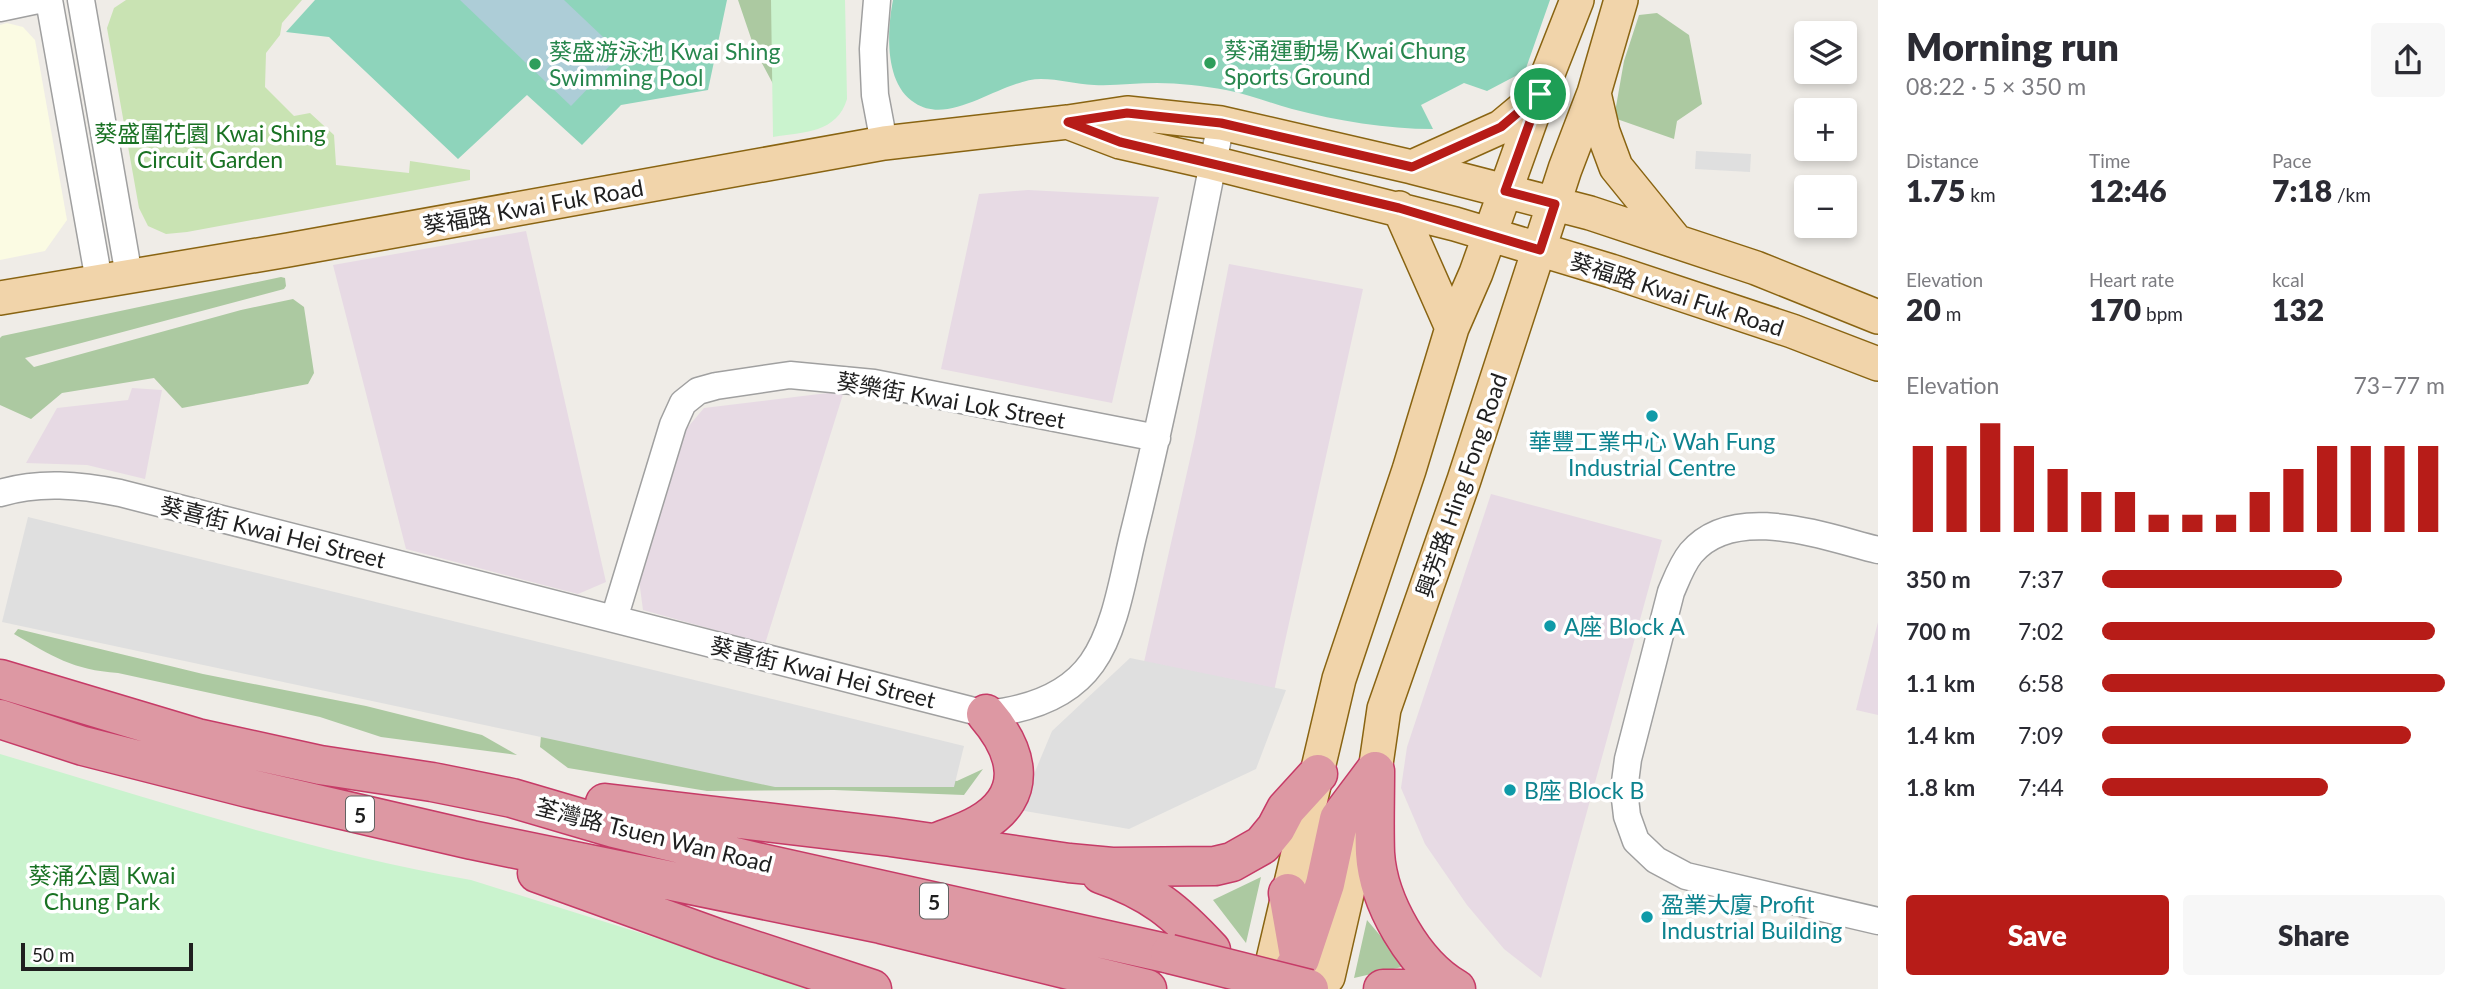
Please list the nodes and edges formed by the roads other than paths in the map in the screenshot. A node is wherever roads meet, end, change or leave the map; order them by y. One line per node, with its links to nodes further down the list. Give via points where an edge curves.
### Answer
1 (38, 0): 7 (street)
2 (49, 0): 21 (street)
3 (81, 0): 21 (street)
4 (877, 0): 12 (street, via 875,95)
5 (1577, 0): 9 (main road)
6 (1621, 0): 8 (main road, 興芳路 Hing Fong Road)
7 (0, 8)
8 (1594, 93): 16 (main road, 興芳路 Hing Fong Road); 19 (main road, via 1616,167)
9 (1540, 94): 14 (main road, via 1501,127); 15 (main road)
10 (1068, 122): 11 (main road, 葵福路 Kwai Fuk Road, via 1127,113); 12 (main road, 葵福路 Kwai Fuk Road); 13 (main road, 葵福路 Kwai Fuk Road, via 1120,142)
11 (1221, 123): 13 (street, 葵喜街 Kwai Hei Street); 14 (main road, 葵福路 Kwai Fuk Road)
12 (884, 143): 21 (main road, 葵福路 Kwai Fuk Road)
13 (1213, 163): 17 (main road, 葵福路 Kwai Fuk Road); 26 (street, 葵喜街 Kwai Hei Street)
14 (1412, 167): 15 (main road, 葵福路 Kwai Fuk Road)
15 (1505, 191): 16 (main road, 葵福路 Kwai Fuk Road); 18 (main road)
16 (1555, 204): 19 (main road, 葵福路 Kwai Fuk Road); 20 (main road, 興芳路 Hing Fong Road)
17 (1399, 208): 18 (main road, 葵福路 Kwai Fuk Road); 24 (main road)
18 (1490, 234): 20 (main road, 葵福路 Kwai Fuk Road); 24 (main road)
19 (1677, 241): 23 (main road, 葵福路 Kwai Fuk Road)
20 (1540, 250): 25 (main road, 葵福路 Kwai Fuk Road); 33 (main road, 興芳路 Hing Fong Road, via 1384,709)
21 (114, 278): 22 (main road, 葵福路 Kwai Fuk Road)
22 (0, 298)
23 (1878, 317)
24 (1452, 328): 34 (main road, via 1339,679)
25 (1878, 364)
26 (1157, 438): 29 (street, 葵樂街 Kwai Lok Street, via 874,383 790,375 698,391 683,403 673,425); 31 (street, 葵喜街 Kwai Hei Street, via 1109,629 1092,663 1075,682 1041,702)
27 (0, 493): 29 (street, 葵喜街 Kwai Hei Street, via 81,485 120,493)
28 (1878, 550): 40 (street, via 1770,526 1747,526 1710,537 1692,552 1671,592 1624,790 1626,816 1636,841 1656,860 1686,876)
29 (614, 620): 31 (street, 葵喜街 Kwai Hei Street)
30 (0, 680): 35 (highway, 荃灣路 Tsuen Wan Road / 5, via 197,738)
31 (986, 714): 37 (highway, via 1001,732 1012,757 1015,771 1008,800 979,825)
32 (0, 719): 36 (highway, 荃灣路 Tsuen Wan Road / 5, via 190,774)
33 (1376, 771): 42 (highway, via 1339,819); 47 (highway, via 1375,856 1384,895 1416,953)
34 (1318, 774): 38 (highway, via 1262,845 1232,862 1192,867); 39 (main road)
35 (512, 799): 37 (highway, via 619,804); 42 (highway, 荃灣路 Tsuen Wan Road / 5, bridge, via 719,853 1206,962)
36 (472, 840): 43 (highway, via 518,866 606,899); 44 (highway, 荃灣路 Tsuen Wan Road / 5, via 881,924)
37 (935, 843): 38 (highway)
38 (1069, 863): 41 (highway, via 1143,891 1171,910)
39 (1288, 892): 42 (highway)
40 (1878, 921)
41 (1211, 950)
42 (1301, 971)
43 (872, 989)
44 (1147, 989)
45 (1383, 989): 46 (highway)
46 (1423, 989)
47 (1456, 989)

